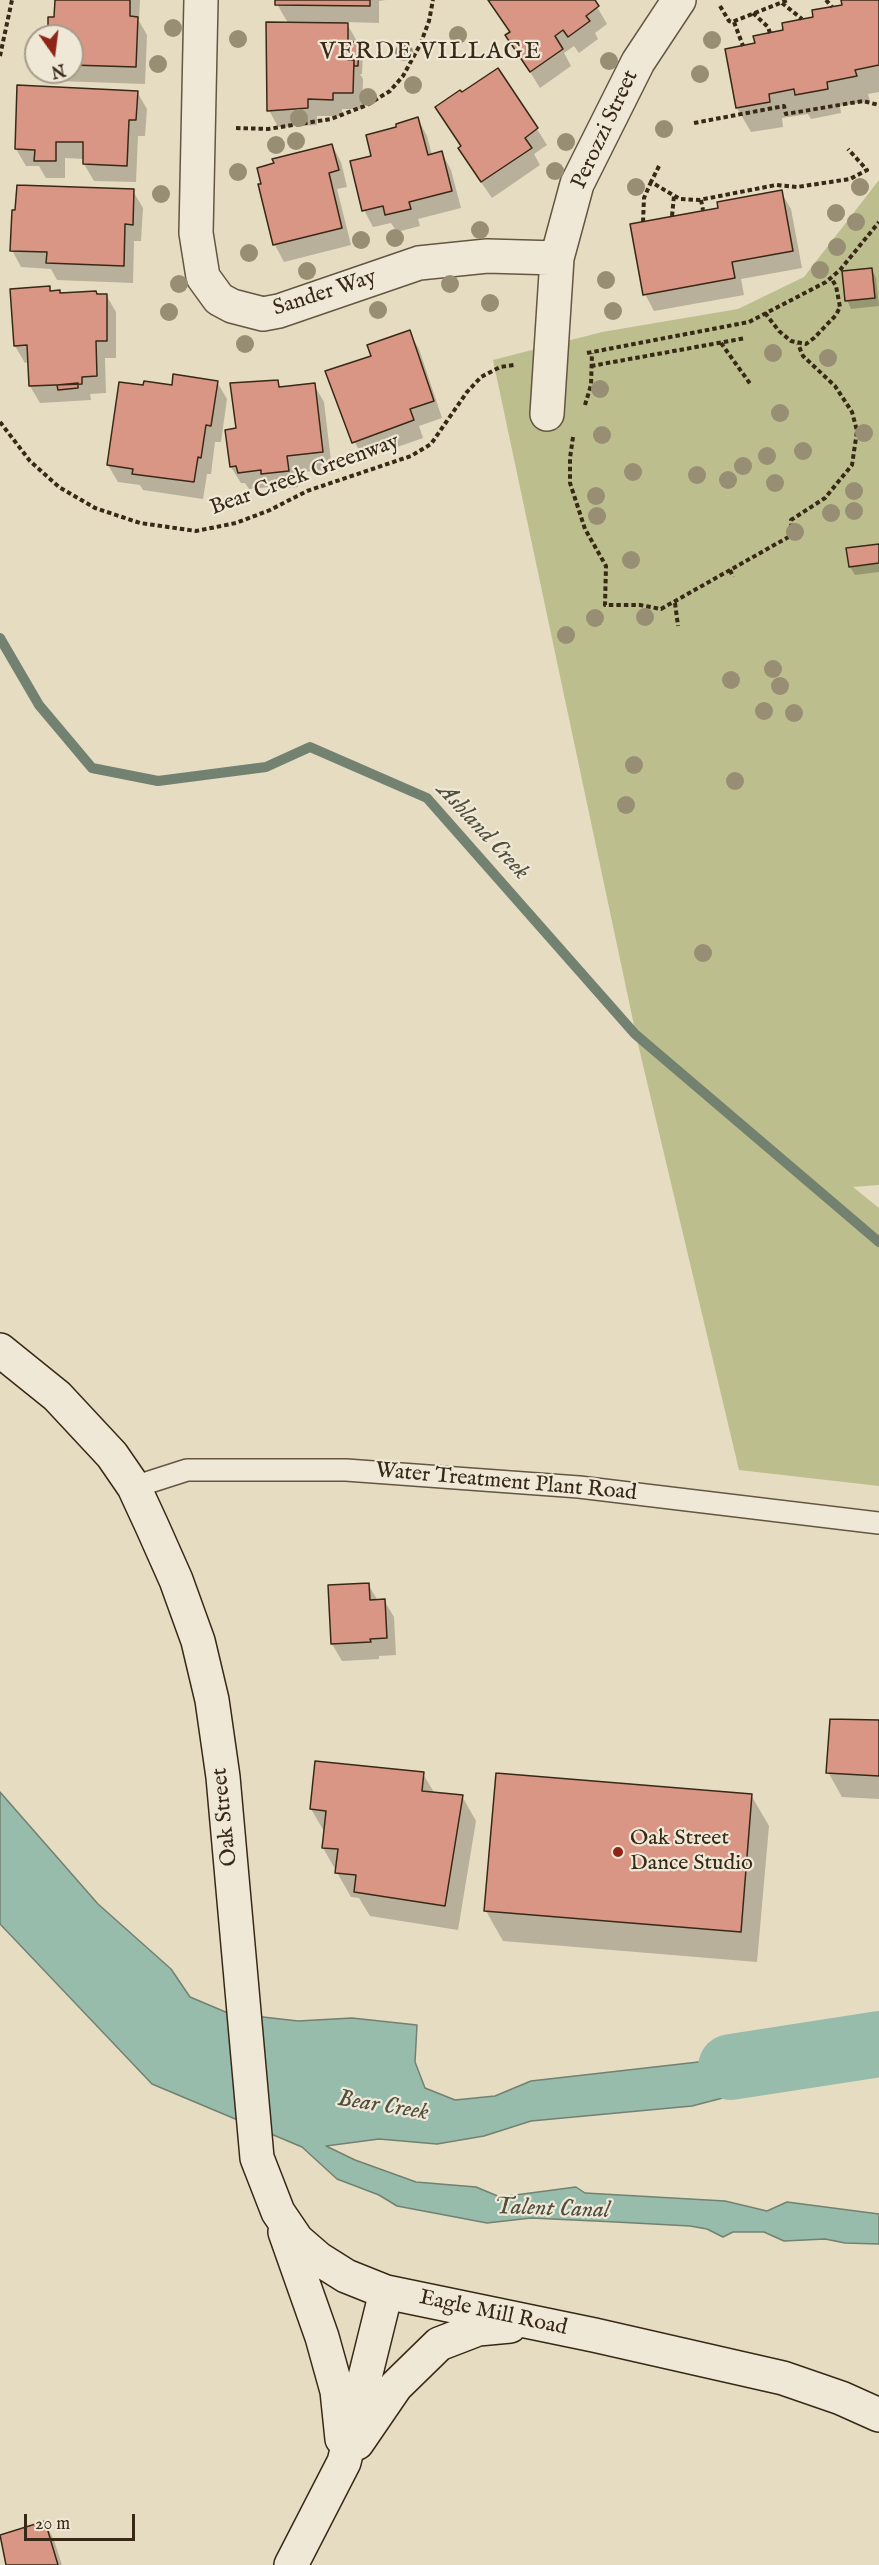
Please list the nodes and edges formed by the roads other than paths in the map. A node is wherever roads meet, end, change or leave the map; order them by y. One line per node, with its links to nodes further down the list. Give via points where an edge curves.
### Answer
1 (201, 0): 3 (street, Sander Way, via 196,233 202,277 219,299 263,314 419,263 487,256)
2 (679, 0): 3 (street, Perozzi Street, via 638,62 577,184)
3 (557, 258): 4 (street, Perozzi Street)
4 (547, 414)
5 (0, 1350): 6 (street, Oak Street, via 87,1426)
6 (134, 1487): 7 (lane, Water Treatment Plant Road, via 187,1470 346,1470 579,1487); 8 (street, Oak Street, via 176,1580 198,1641 212,1700 223,1778 257,2158)
7 (879, 1523)
8 (278, 2212): 9 (street, Oak Street, via 297,2240 319,2259 346,2276); 12 (street, via 337,2391)
9 (386, 2292): 10 (street, Eagle Mill Road); 12 (street)
10 (531, 2323): 11 (street, Eagle Mill Road, via 783,2378); 12 (street, via 478,2329 439,2344 396,2386)
11 (879, 2415)
12 (344, 2462): 13 (street)
13 (291, 2565)

